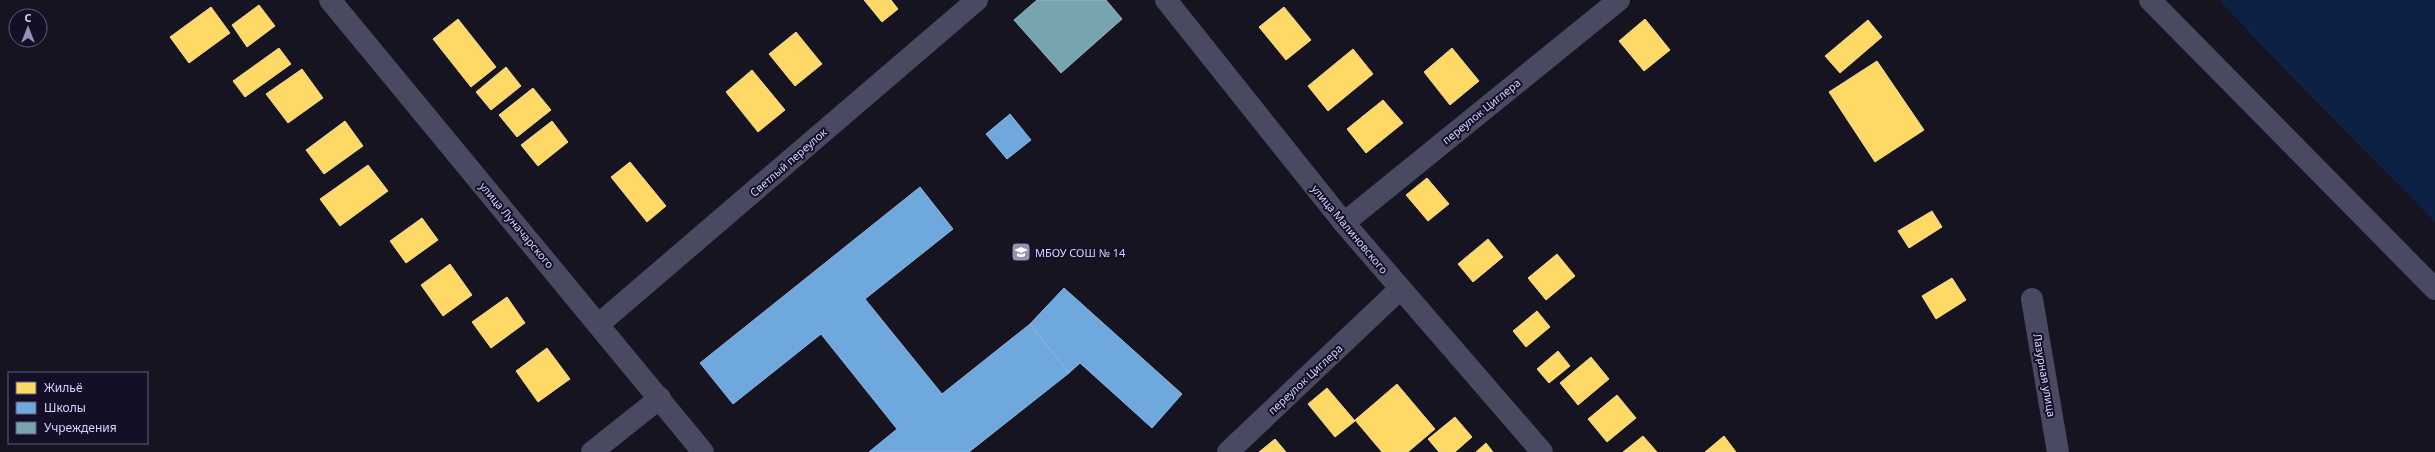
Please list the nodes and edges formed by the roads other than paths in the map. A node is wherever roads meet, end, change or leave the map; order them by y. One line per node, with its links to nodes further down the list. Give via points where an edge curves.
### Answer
1 (330, 0): 10 (street, улица Луначарского)
2 (977, 0): 10 (street, Светлый переулок)
3 (1166, 0): 6 (street, улица Малиновского)
4 (1619, 0): 6 (street, переулок Циглера)
5 (2150, 0): 8 (street)
6 (1344, 223): 7 (street, улица Малиновского)
7 (1400, 289): 14 (street, переулок Циглера); 15 (street, улица Малиновского)
8 (2435, 289)
9 (2032, 299): 16 (street, Лазурная улица)
10 (599, 324): 11 (street, улица Луначарского)
11 (660, 398): 12 (street); 13 (street, улица Луначарского)
12 (592, 452)
13 (702, 452)
14 (1228, 452)
15 (1542, 452)
16 (2058, 452)

